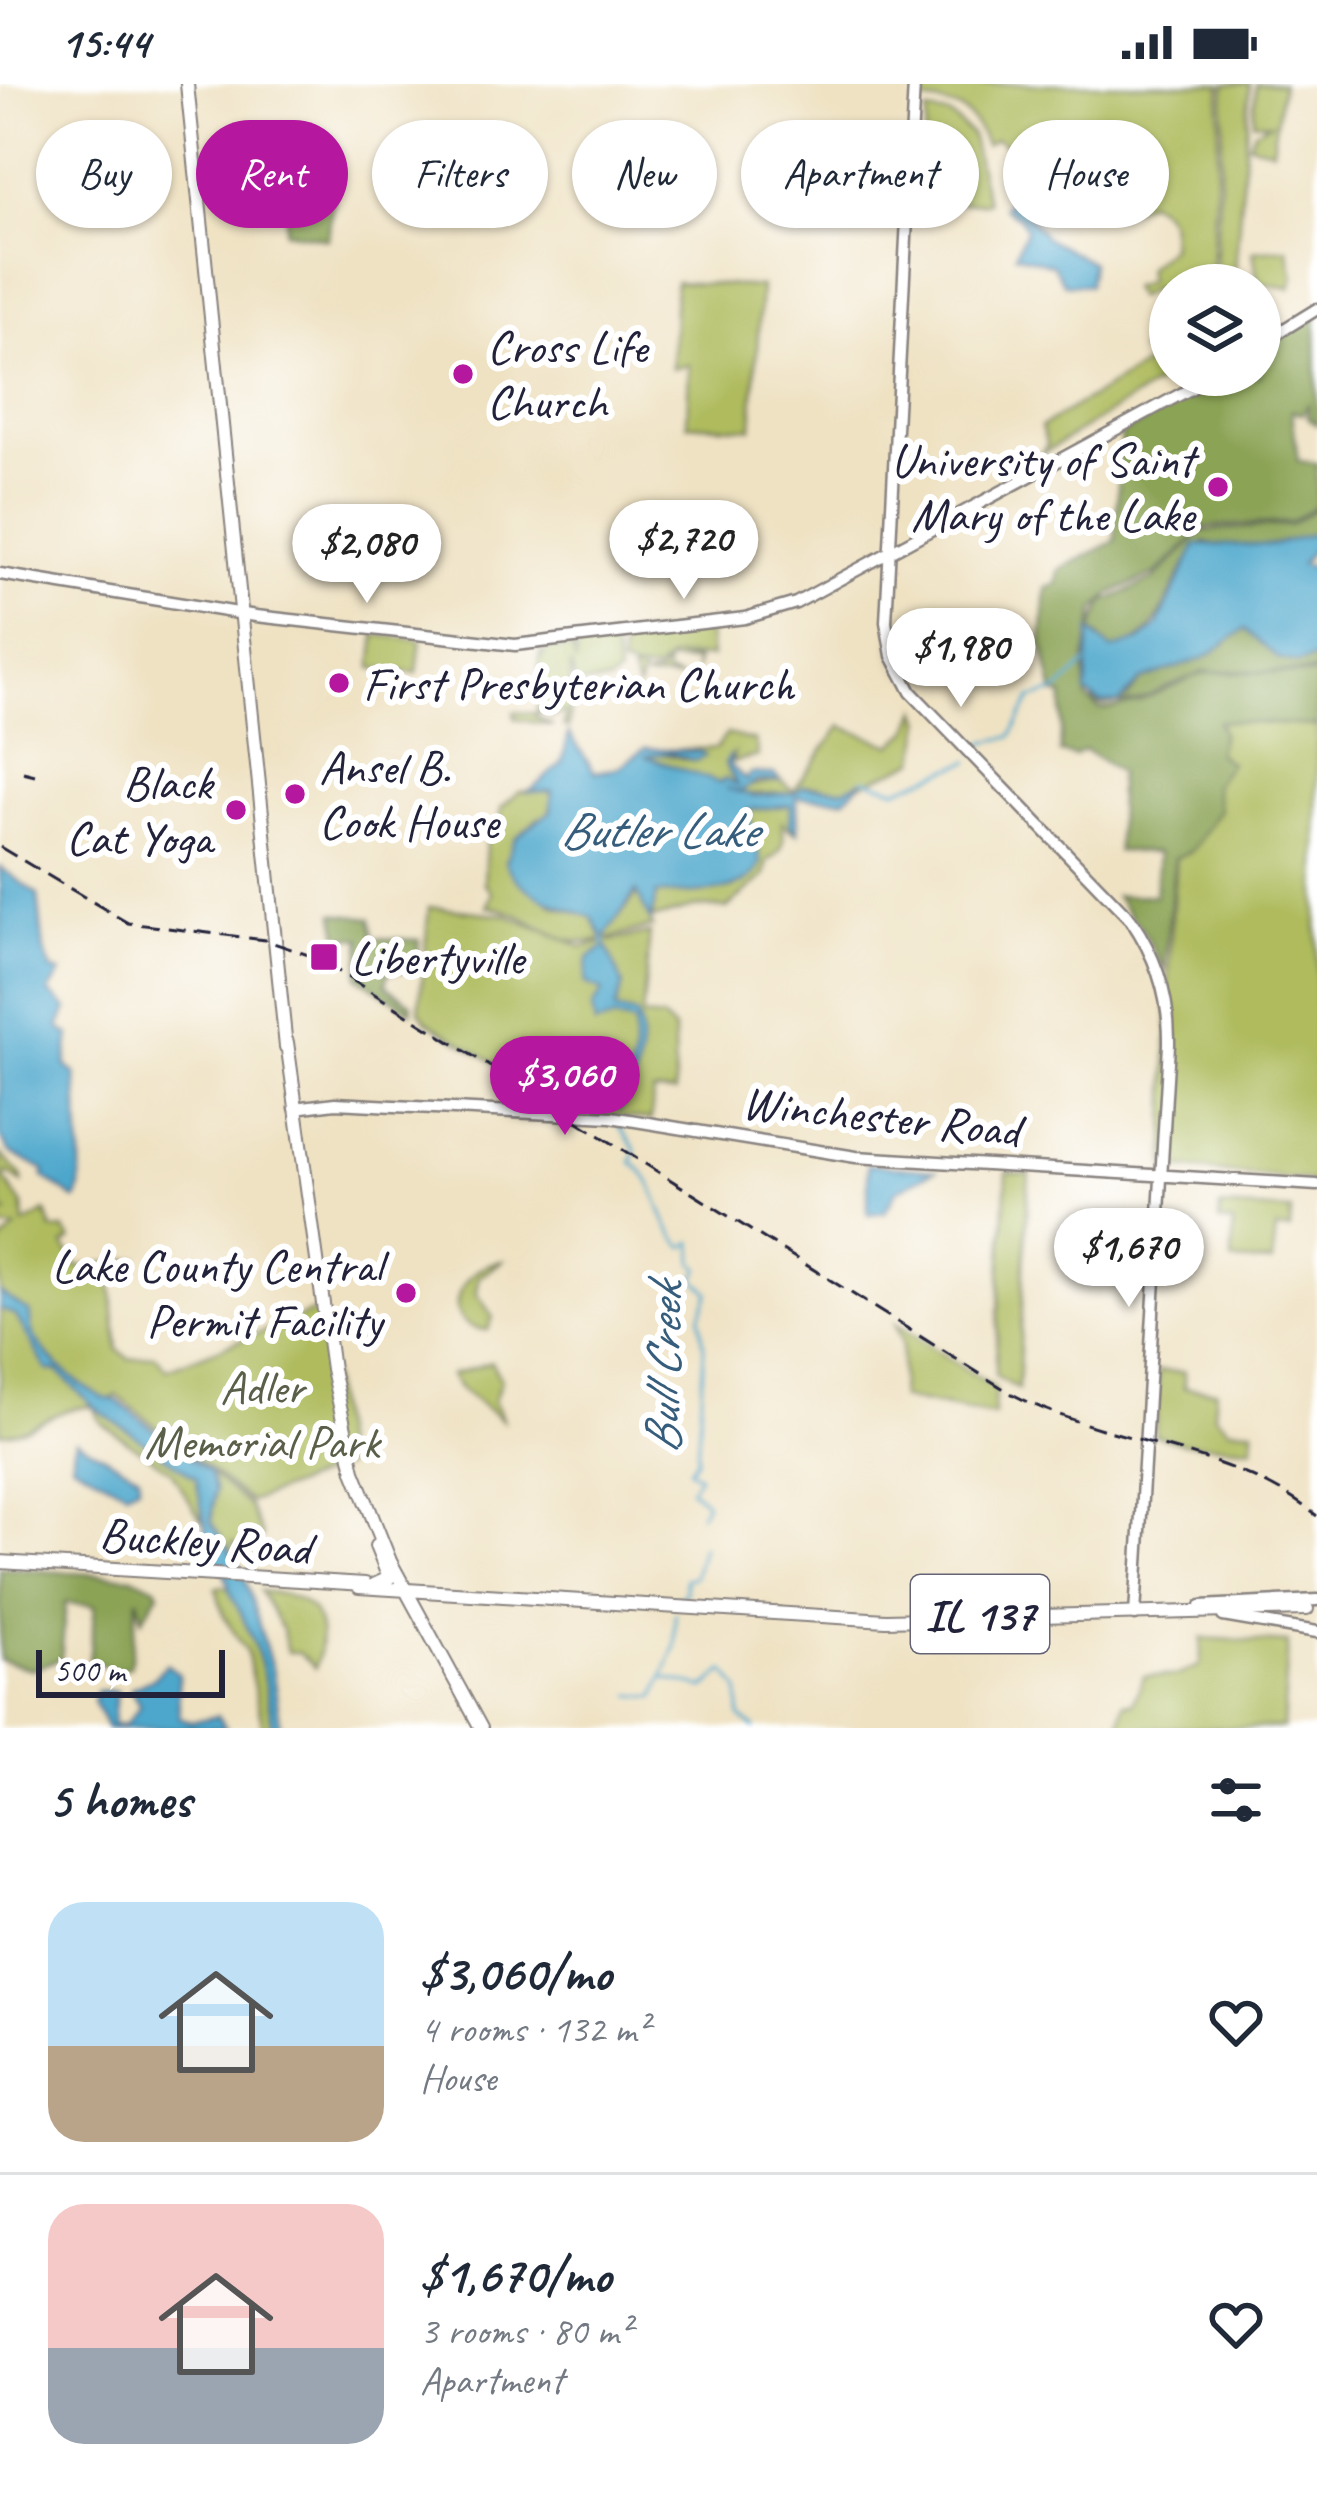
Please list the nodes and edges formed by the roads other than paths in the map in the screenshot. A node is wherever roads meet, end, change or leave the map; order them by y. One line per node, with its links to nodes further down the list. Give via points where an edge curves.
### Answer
1 (187, 84): 10 (main road)
2 (916, 84): 6 (main road); 8 (main road)
3 (1317, 309): 4 (main road)
4 (1281, 331)
5 (1179, 396): 7 (main road)
6 (892, 538): 7 (main road); 8 (main road)
7 (909, 541): 8 (main road)
8 (889, 558): 10 (main road, via 754,616 547,643 468,636 446,644); 12 (main road, via 886,629 911,692 1122,909 1152,956 1169,1033)
9 (0, 574): 10 (main road)
10 (242, 614): 11 (main road)
11 (295, 1108): 12 (main road, Winchester Road, via 335,1103 617,1118 856,1157); 14 (main road)
12 (1161, 1176): 13 (main road, Winchester Road); 15 (main road)
13 (1317, 1186)
14 (342, 1426): 16 (main road, via 348,1470); 19 (main road)
15 (1141, 1509): 17 (main road); 17 (main road)
16 (376, 1546): 19 (main road); 20 (main road, via 388,1580)
17 (1136, 1560): 25 (main road)
18 (0, 1562): 20 (main road, Buckley Road / IL 137)
19 (401, 1586): 20 (main road, Buckley Road / IL 137); 21 (main road, IL 137); 22 (main road, IL 137); 24 (main road)
20 (368, 1587): 24 (main road)
21 (444, 1591): 22 (main road, IL 137); 25 (main road, IL 137, via 906,1621)
22 (424, 1594): 24 (main road)
23 (1314, 1607): 25 (main road, IL 137); 26 (main road, IL 137)
24 (412, 1608): 28 (main road)
25 (1136, 1611): 26 (main road, IL 137)
26 (1160, 1615): 27 (main road, via 1257,1619)
27 (1317, 1632)
28 (478, 1728)

